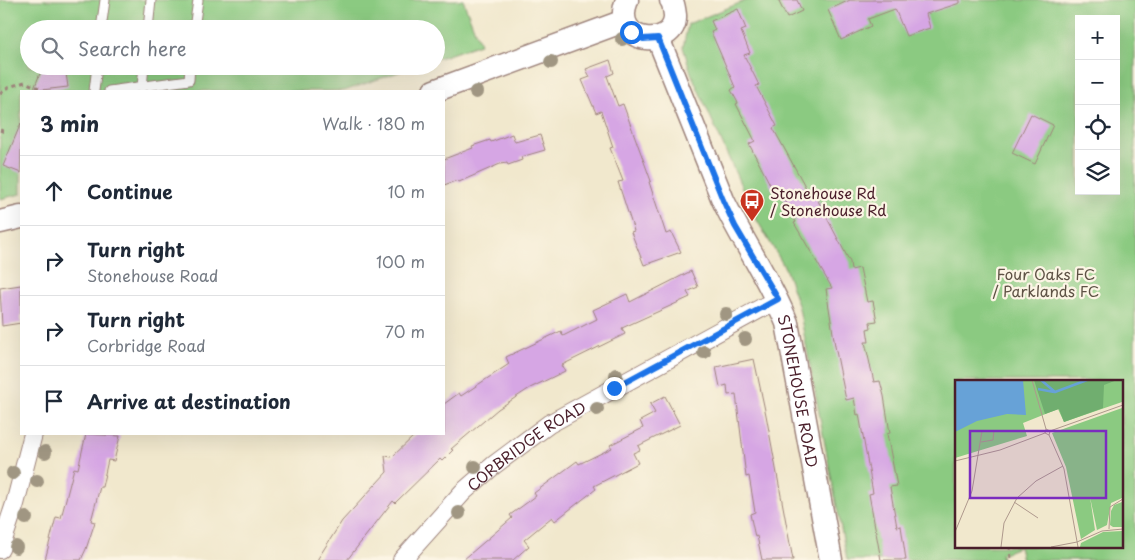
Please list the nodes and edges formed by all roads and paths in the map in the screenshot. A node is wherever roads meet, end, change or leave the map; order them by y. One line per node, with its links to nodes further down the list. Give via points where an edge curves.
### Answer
1 (105, 0): 6 (lane)
2 (150, 0): 7 (lane)
3 (198, 0): 8 (lane)
4 (675, 1): 9 (street, via 675,18 670,30)
5 (626, 10): 9 (street, via 631,32 643,39); 17 (street)
6 (102, 20)
7 (149, 20)
8 (195, 20)
9 (658, 38): 23 (street, STONEHOUSE ROAD, via 723,200)
10 (96, 75): 15 (lane)
11 (143, 75): 13 (lane)
12 (189, 75): 13 (lane, via 189,80)
13 (142, 87): 16 (lane)
14 (39, 88): 18 (path, via 25,82)
15 (94, 90)
16 (117, 90)
17 (436, 90)
18 (0, 94)
19 (0, 130): 20 (path)
20 (5, 132)
21 (20, 217): 22 (street)
22 (0, 222)
23 (778, 299): 26 (street, CORBRIDGE ROAD, via 549,424 463,492); 27 (street, STONEHOUSE ROAD, via 794,348)
24 (33, 435): 25 (street)
25 (0, 549)
26 (402, 560)
27 (831, 560)

